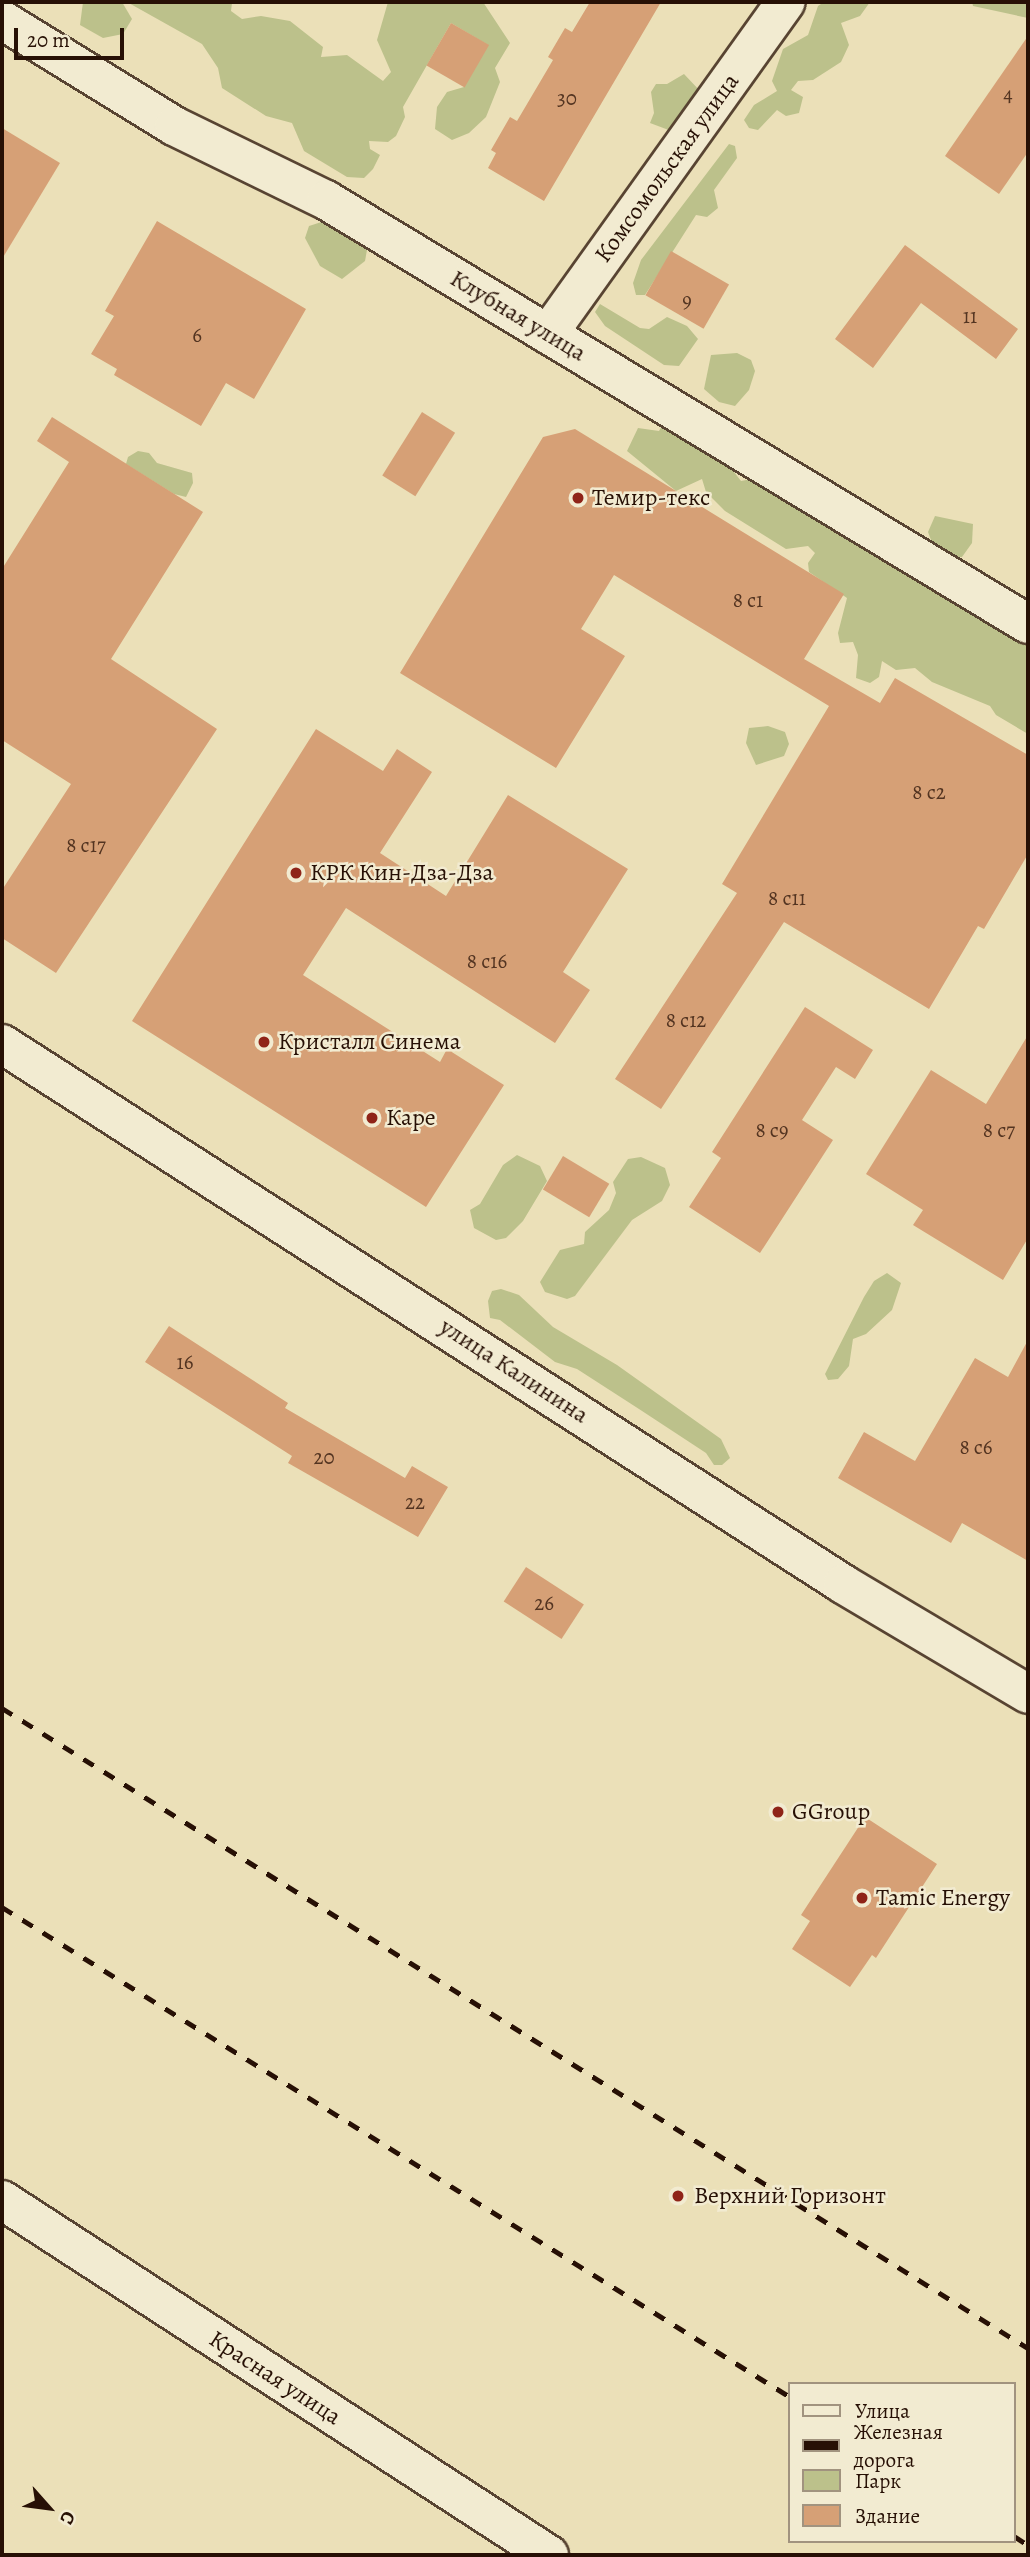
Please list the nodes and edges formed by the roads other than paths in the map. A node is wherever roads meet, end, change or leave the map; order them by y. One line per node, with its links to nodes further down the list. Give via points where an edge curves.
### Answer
1 (786, 2): 3 (street, Комсомольская улица)
2 (2, 20): 3 (street, Клубная улица, via 174,126 326,200)
3 (548, 334): 4 (street, Клубная улица)
4 (1028, 624)
5 (2, 1044): 6 (street, улица Калинина, via 843,1584)
6 (1028, 1694)
7 (2, 2200): 8 (street, Красная улица)
8 (548, 2555)

